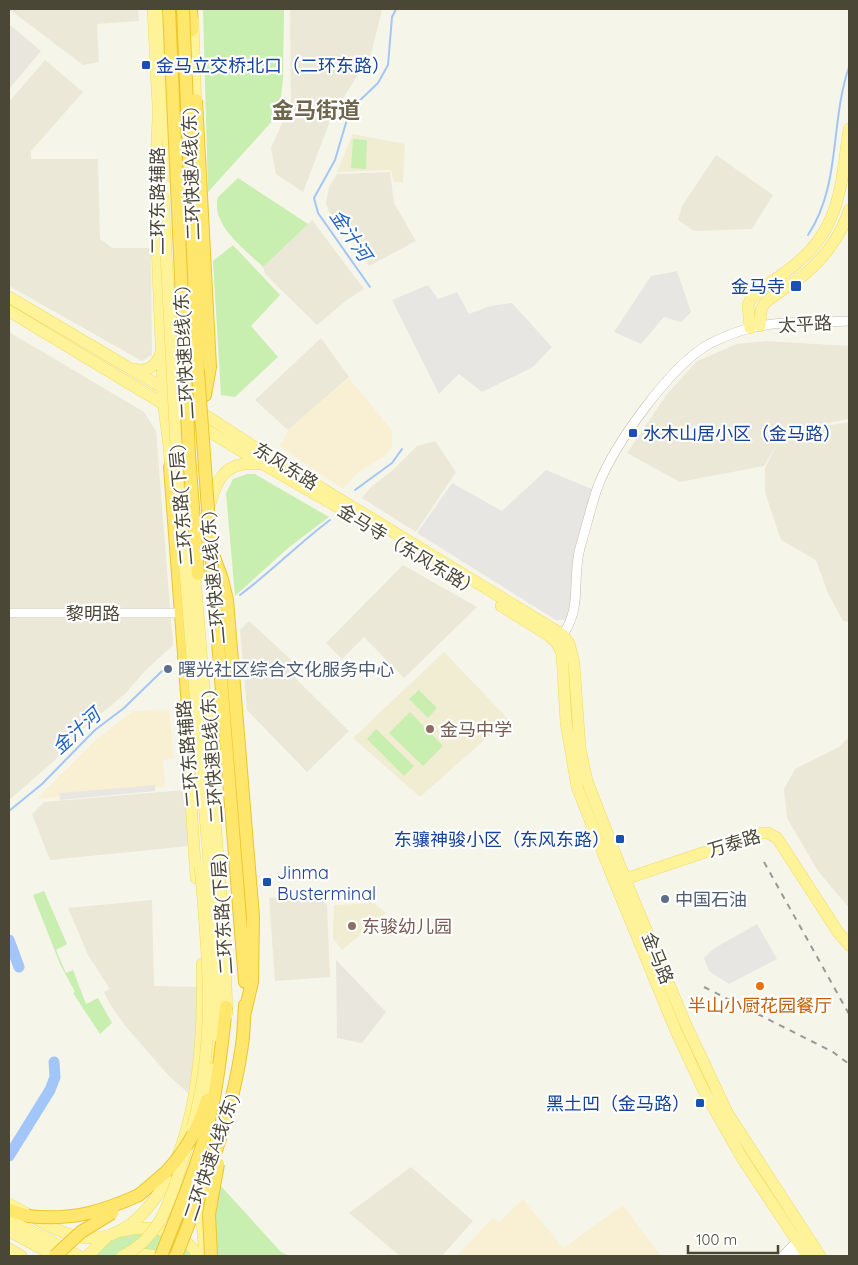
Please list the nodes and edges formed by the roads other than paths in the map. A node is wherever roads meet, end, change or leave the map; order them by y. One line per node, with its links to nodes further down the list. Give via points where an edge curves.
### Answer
1 (153, 9): 8 (main road)
2 (162, 9): 7 (highway, bridge); 54 (main road, 二环东路(下层), bridge, via 187,506 228,998 224,1049 212,1117)
3 (169, 9): 7 (highway, 二环快速B线(东), bridge)
4 (185, 9): 6 (highway); 34 (highway, 二环快速A线(东), bridge, via 198,372 244,953)
5 (192, 9): 6 (highway); 18 (main road)
6 (192, 30): 18 (highway, bridge, via 210,367)
7 (173, 97): 30 (highway, 二环快速B线(东), bridge, via 189,455)
8 (158, 119): 15 (main road, 二环东路辅路, via 155,171); 36 (main road, 二环东路(下层), bridge, via 178,485 218,970)
9 (849, 129): 14 (main road, via 839,198 830,223 800,261 752,297 748,305)
10 (849, 210): 14 (main road, via 840,232 820,260 764,304)
11 (9, 298): 16 (main road, 东风东路)
12 (9, 310): 19 (main road)
13 (849, 321): 14 (street, 太平路)
14 (755, 327): 28 (street, 太平路, via 708,345 677,371 619,445 598,487 579,555 573,616)
15 (161, 351): 16 (main road, via 151,368 140,371); 17 (main road, 二环东路辅路)
16 (130, 368): 17 (main road, 东风东路)
17 (163, 388): 19 (main road, 二环东路辅路); 20 (main road, 东风东路)
18 (205, 394): 20 (main road)
19 (163, 402): 21 (main road); 23 (main road, 二环东路辅路)
20 (206, 416): 21 (main road); 28 (main road, 东风东路)
21 (207, 429): 22 (main road, 金马寺（东风东路）); 24 (main road)
22 (263, 464): 24 (main road, via 237,464 227,470 214,490); 28 (main road, 金马寺（东风东路）, via 548,635)
23 (170, 467): 27 (main road, 二环东路辅路, via 168,497); 30 (highway, bridge, via 189,721 208,798)
24 (208, 512): 25 (main road)
25 (209, 534): 34 (highway, via 225,589 228,614 254,918 252,982); 56 (main road, via 243,994 236,1080 202,1221)
26 (9, 613): 27 (street, 黎明路)
27 (176, 613): 29 (main road, 二环东路辅路)
28 (560, 639): 31 (main road, 金马路, via 569,643 574,663 580,748 587,781); 46 (main road, 金马路, via 566,723 577,787 611,873 703,1089 742,1158)
29 (192, 805): 37 (main road, bridge, via 209,993); 45 (main road, 二环东路辅路, via 202,968 198,1064 178,1155 168,1179 153,1202)
30 (221, 880): 35 (highway, 二环快速B线(东), bridge, via 227,971)
31 (626, 882): 32 (main road, 万泰路, via 768,833 777,838); 33 (main road, 万泰路, via 768,837); 46 (main road, 金马路, via 713,1084)
32 (849, 945)
33 (849, 952)
34 (245, 1012): 39 (highway, 二环快速A线(东), bridge, via 238,1074)
35 (224, 1022): 40 (highway, bridge, via 206,1102 193,1134 173,1164); 53 (highway, 二环快速B线(东), bridge, via 208,1127)
36 (217, 1038): 37 (main road, bridge); 38 (main road, 二环东路(下层), bridge)
37 (202, 1082): 38 (main road, bridge); 52 (main road, bridge, via 186,1150 160,1222 144,1243)
38 (202, 1122): 53 (main road, 二环东路(下层), bridge)
39 (226, 1123): 55 (highway, 二环快速A线(东), bridge); 56 (highway, bridge, via 210,1209)
40 (139, 1195): 42 (highway, bridge, via 109,1209 76,1217 45,1218); 48 (highway, bridge, via 81,1232)
41 (9, 1204): 45 (main road, via 64,1232 86,1238)
42 (9, 1210)
43 (9, 1220): 48 (main road)
44 (9, 1232): 48 (main road)
45 (116, 1234): 51 (main road, 二环东路辅路, via 99,1243); 56 (main road, via 132,1229 159,1229 181,1238)
46 (804, 1243): 57 (street); 58 (street); 59 (main road, 金马路)
47 (9, 1249): 49 (main road)
48 (59, 1254): 50 (main road)
49 (22, 1256)
50 (79, 1256)
51 (86, 1256)
52 (122, 1256): 53 (main road)
53 (159, 1256)
54 (167, 1256)
55 (176, 1256)
56 (208, 1256)
57 (784, 1256)
58 (792, 1256)
59 (820, 1256)

